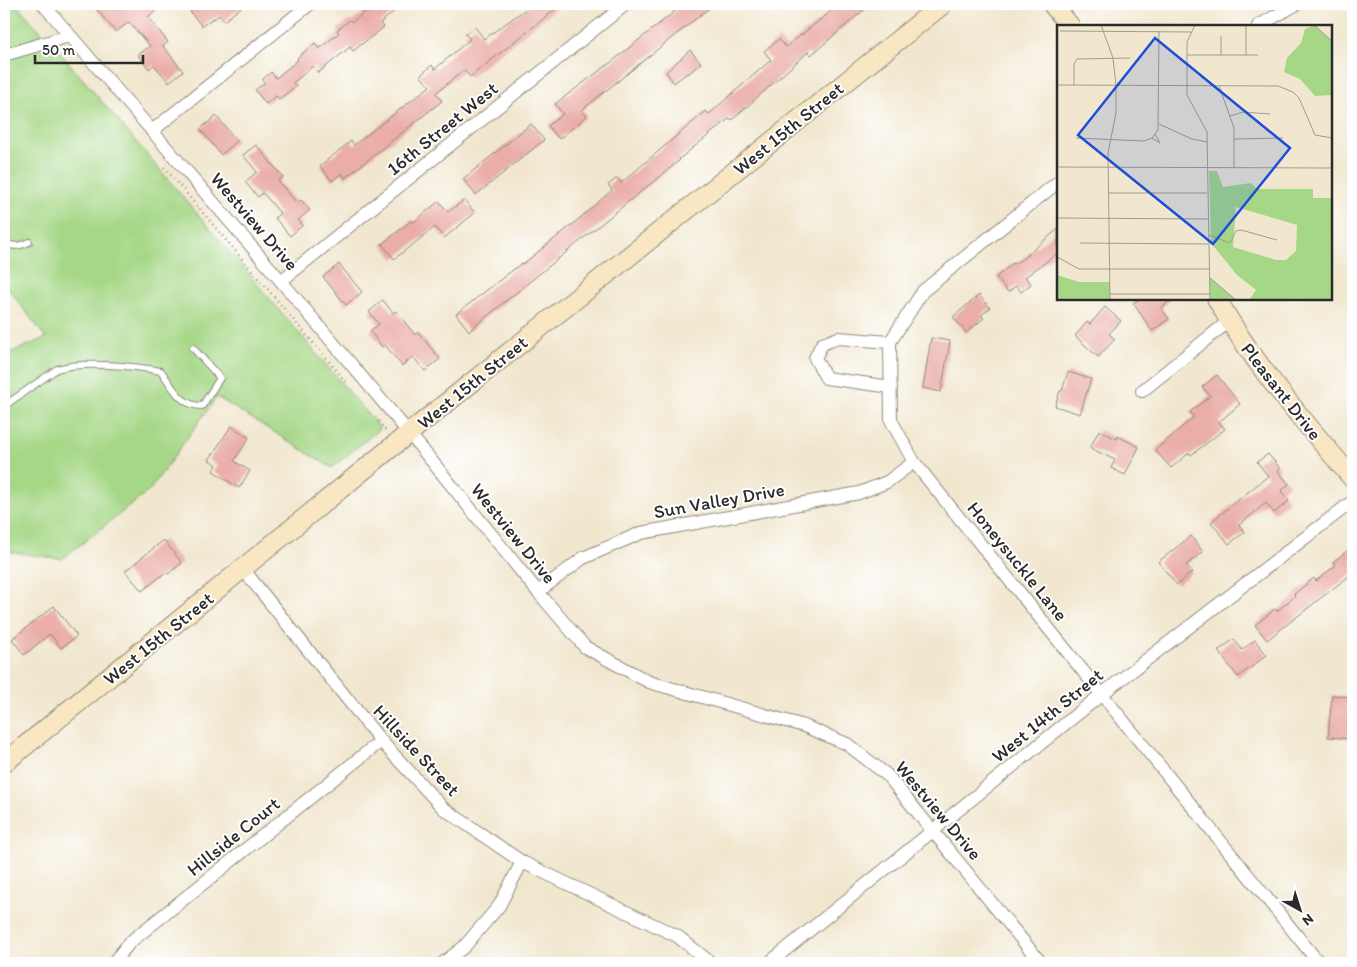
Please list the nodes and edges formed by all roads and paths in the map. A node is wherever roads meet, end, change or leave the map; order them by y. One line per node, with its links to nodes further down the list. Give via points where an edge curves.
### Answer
1 (43, 4): 9 (street, Westview Drive)
2 (310, 4): 11 (street)
3 (626, 4): 16 (street, 16th Street West)
4 (943, 4): 26 (street, West 15th Street)
5 (1052, 4): 7 (street)
6 (1297, 4): 8 (street)
7 (1069, 25)
8 (1260, 25)
9 (69, 36): 10 (street); 11 (street, Westview Drive)
10 (4, 55)
11 (152, 131): 16 (street, Westview Drive)
12 (161, 164): 21 (path)
13 (1057, 183): 19 (street, via 924,291)
14 (4, 242): 15 (lane, via 17,246)
15 (29, 242)
16 (281, 281): 26 (street, Westview Drive)
17 (1218, 300): 18 (street, Pleasant Drive)
18 (1229, 321): 23 (street); 28 (street, Pleasant Drive, via 1280,394)
19 (890, 342): 22 (street, Honeysuckle Lane); 22 (street, via 838,338 822,344 815,358 826,378)
20 (193, 348): 24 (lane, via 220,378 202,406 187,404 161,371 118,366 66,366)
21 (351, 387)
22 (891, 387): 27 (street, Honeysuckle Lane, via 891,420)
23 (1142, 391)
24 (4, 406)
25 (375, 415): 26 (path)
26 (402, 438): 30 (street, West 15th Street); 31 (street, Westview Drive)
27 (914, 462): 31 (street, Sun Valley Drive, via 887,482 859,493 641,533 583,558); 32 (street, Honeysuckle Lane)
28 (1353, 479)
29 (1353, 500): 32 (street, West 14th Street)
30 (243, 570): 33 (street, Hillside Street); 34 (street, West 15th Street)
31 (538, 592): 35 (street, Westview Drive, via 585,648 649,682 804,726 847,744 887,775)
32 (1102, 694): 35 (street, West 14th Street); 42 (street, Honeysuckle Lane)
33 (381, 742): 36 (street, Hillside Street, via 443,808); 37 (street, Hillside Court, via 130,942)
34 (4, 763)
35 (934, 830): 40 (street, West 14th Street); 41 (street, Westview Drive)
36 (522, 862): 38 (street, via 499,906 464,947); 39 (street, Hillside Street, via 678,936)
37 (113, 963)
38 (443, 963)
39 (711, 963)
40 (768, 963)
41 (1041, 963)
42 (1319, 963)

